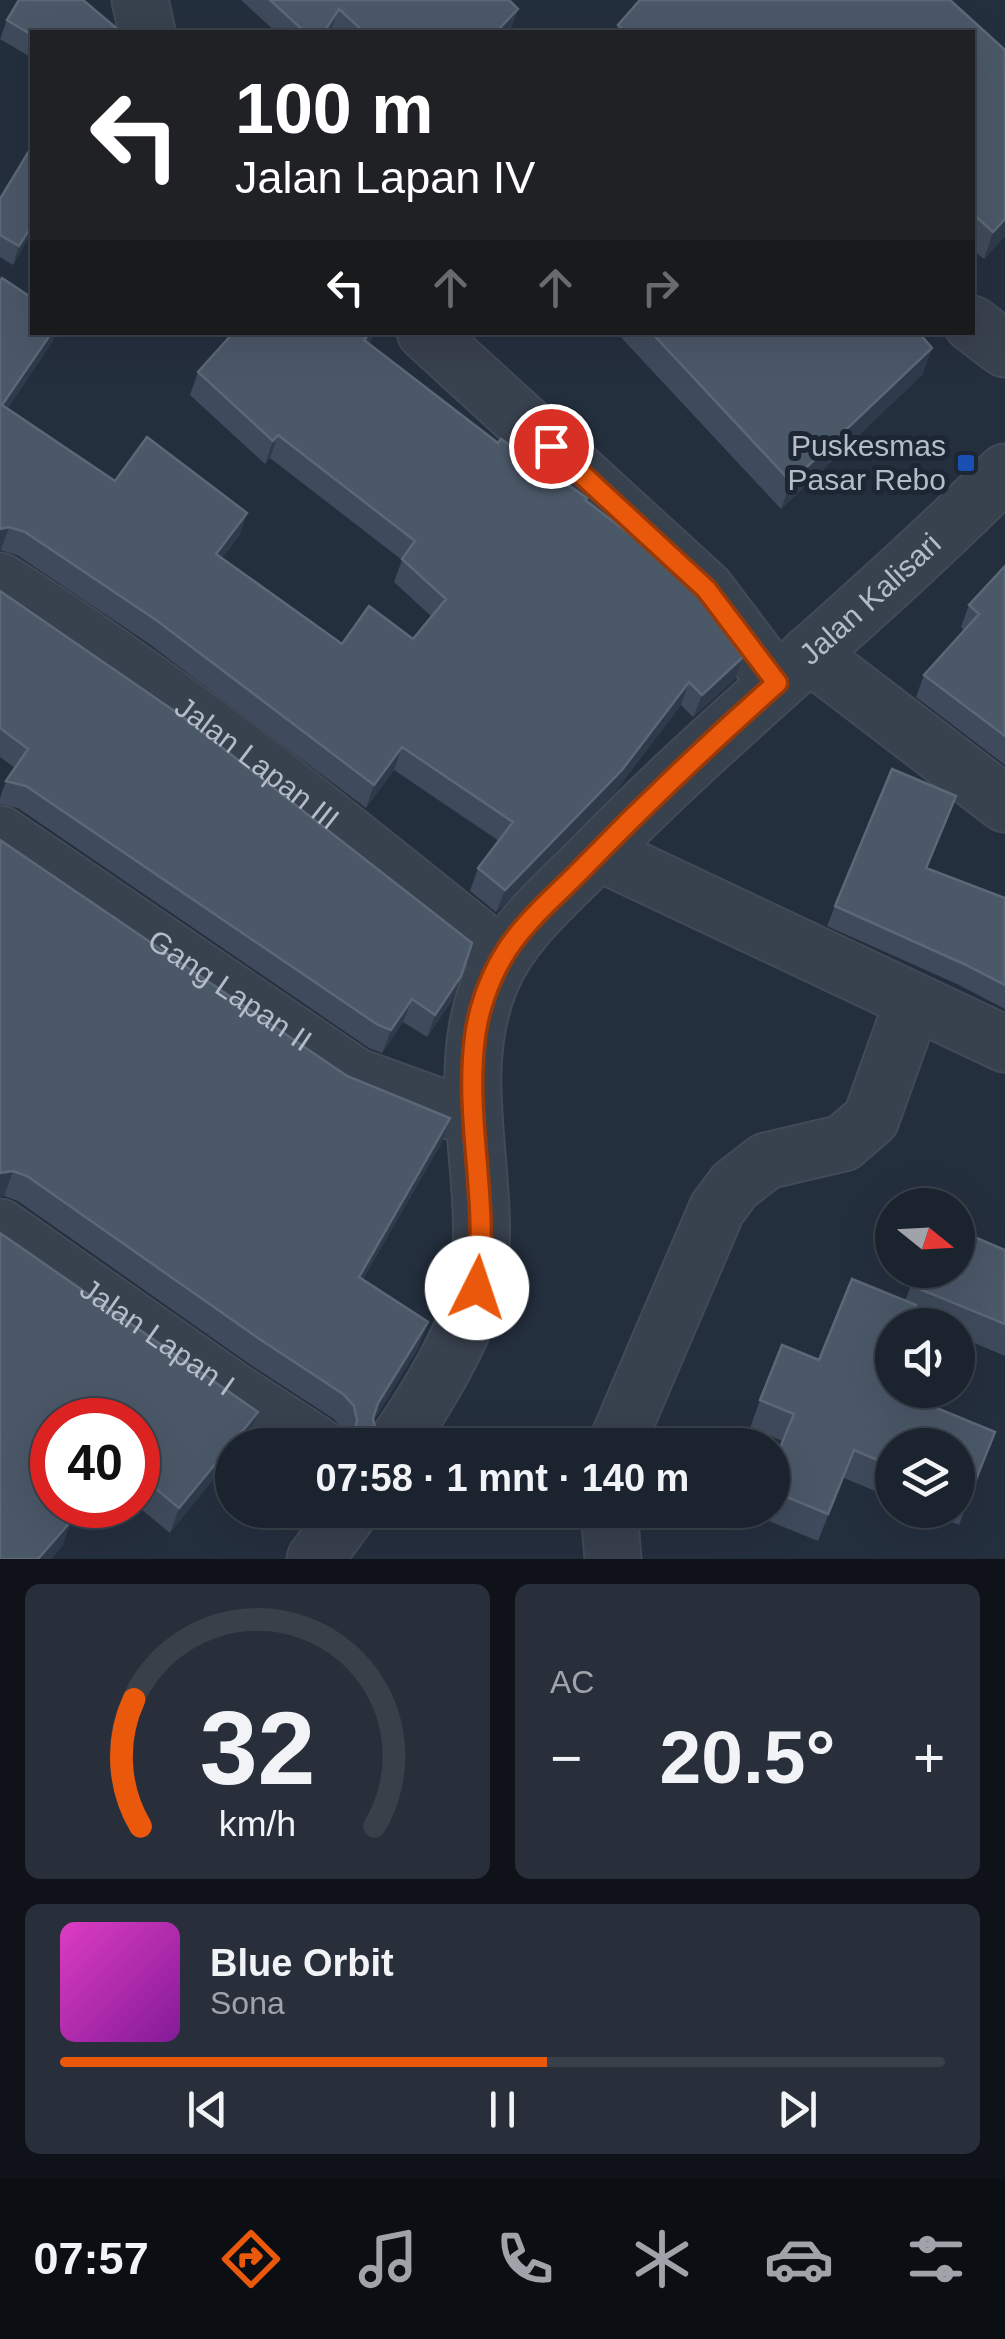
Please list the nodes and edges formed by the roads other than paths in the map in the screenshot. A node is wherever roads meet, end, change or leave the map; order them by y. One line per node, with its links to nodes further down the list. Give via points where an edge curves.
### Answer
1 (140, 0): 2 (street)
2 (147, 30)
3 (975, 326): 5 (street)
4 (428, 335): 8 (street)
5 (1005, 349)
6 (1005, 472): 8 (street, Jalan Kalisari)
7 (0, 581): 12 (street, Jalan Lapan III, via 87,636)
8 (793, 668): 9 (street); 11 (street, Jalan Kalisari)
9 (1005, 804)
10 (0, 834): 15 (street, Gang Lapan II, via 355,1076)
11 (598, 852): 12 (street, Jalan Kalisari); 13 (street)
12 (502, 957): 15 (street, Jalan Kalisari, via 475,1034)
13 (913, 1002): 14 (street); 19 (street, via 870,1119 843,1143 766,1162 734,1186 718,1209)
14 (1005, 1044)
15 (473, 1118): 18 (street, Jalan Kalisari, via 481,1243 477,1288)
16 (0, 1227): 17 (street, Jalan Lapan I)
17 (290, 1428)
18 (405, 1428)
19 (623, 1428)
20 (338, 1528): 22 (street)
21 (610, 1528): 23 (street)
22 (315, 1559)
23 (613, 1559)

